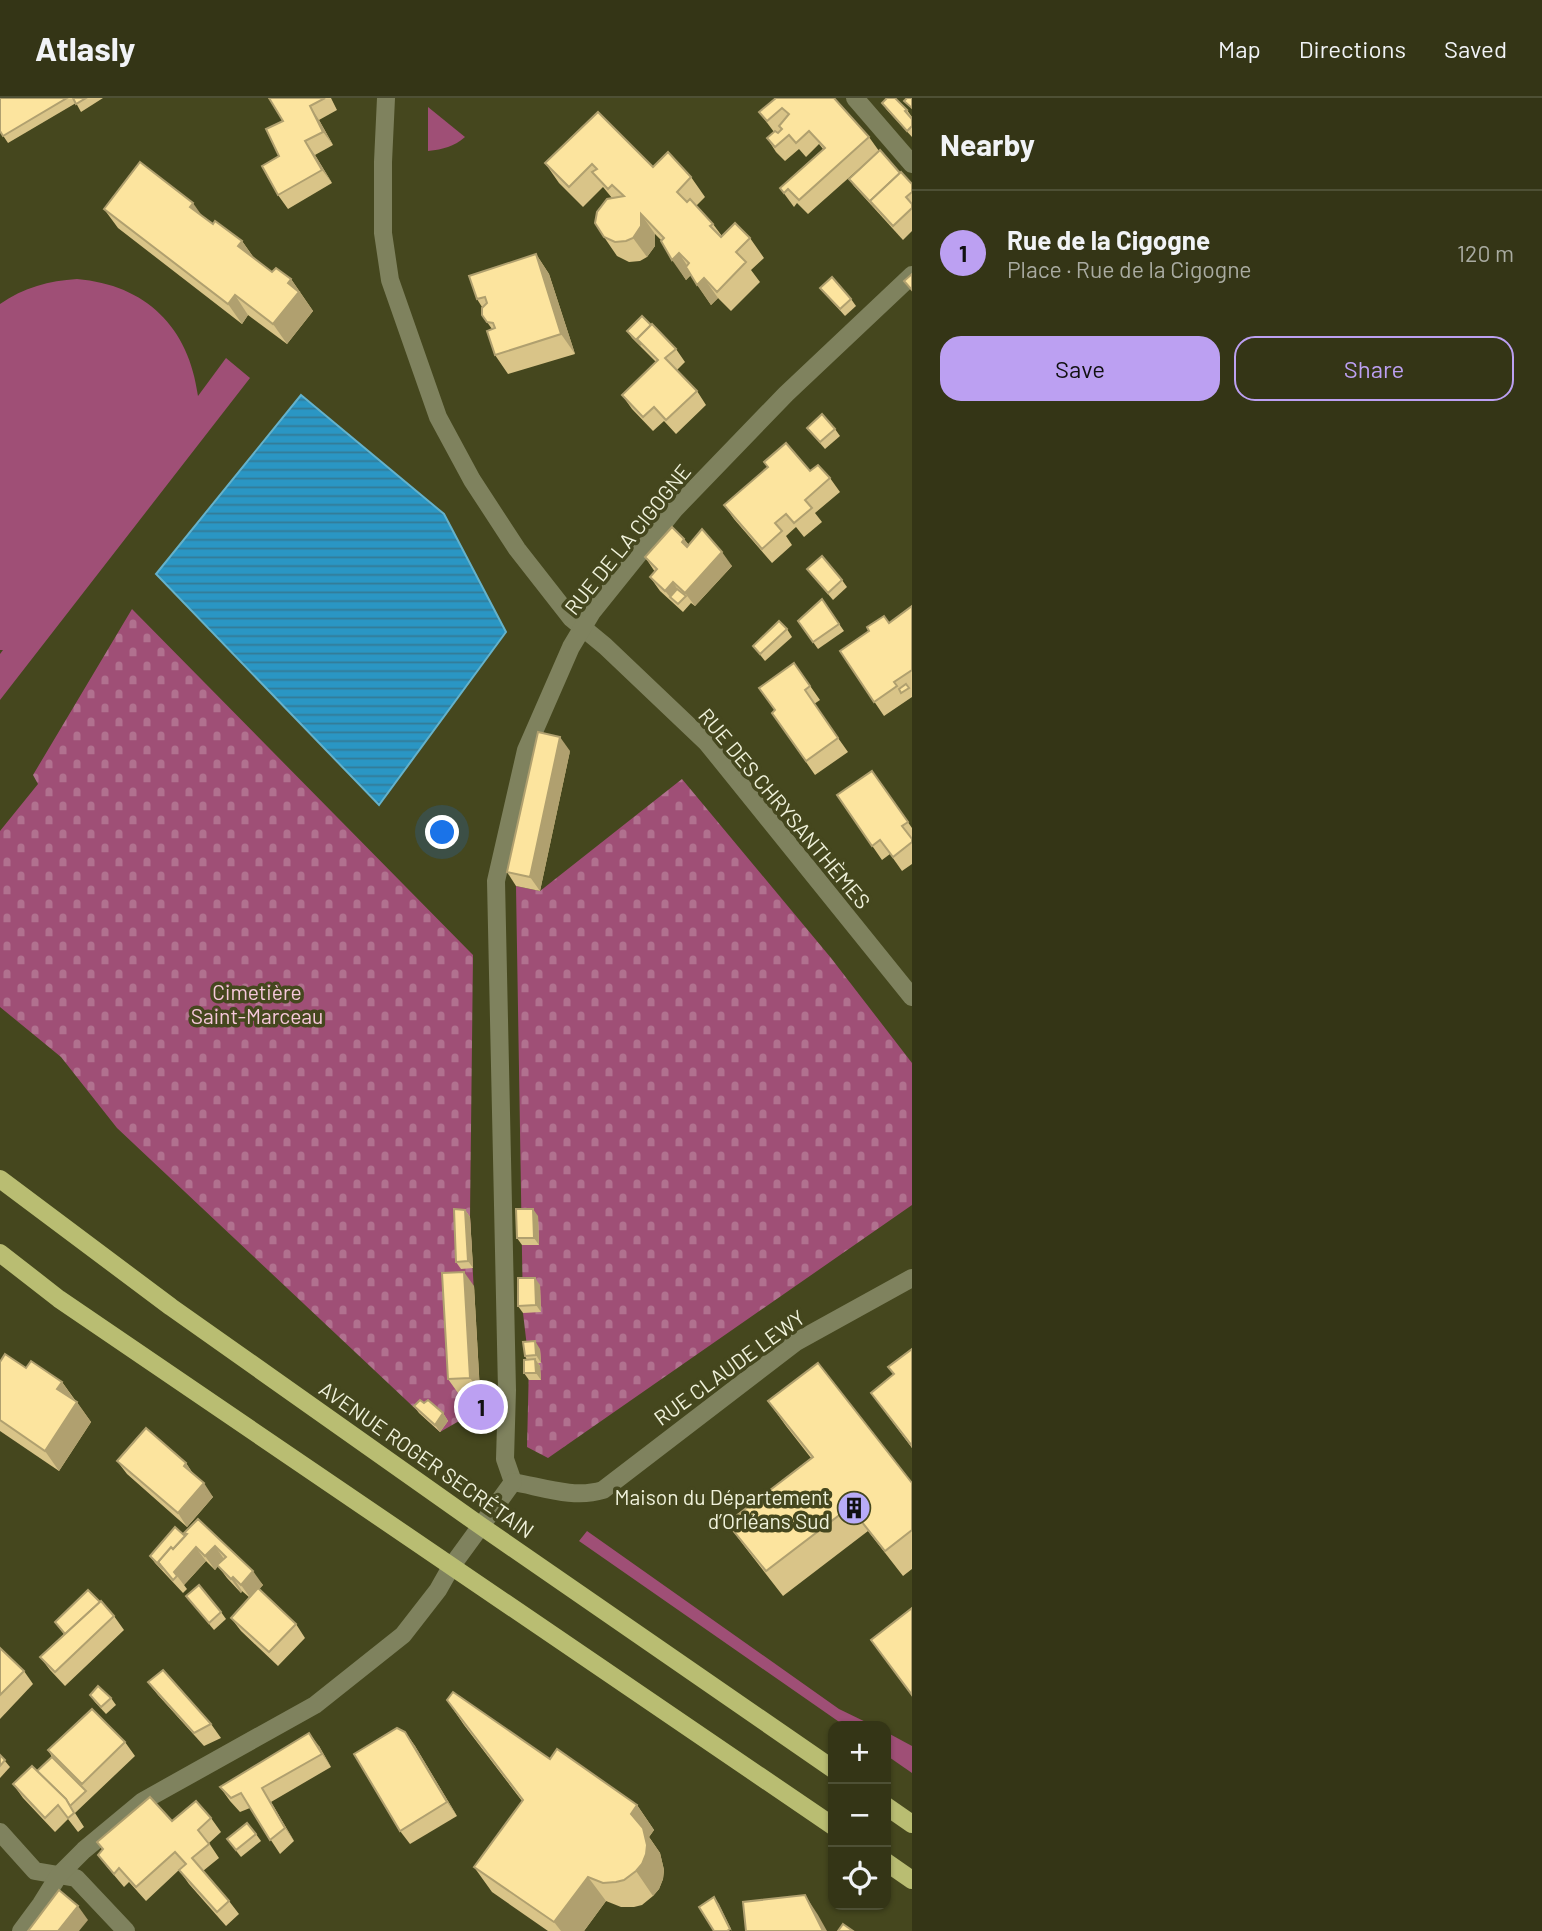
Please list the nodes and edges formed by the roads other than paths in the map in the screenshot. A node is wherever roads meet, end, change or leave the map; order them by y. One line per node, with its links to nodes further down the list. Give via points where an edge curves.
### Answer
1 (386, 98): 5 (street, RUE DES CHRYSANTHÈMES, via 383,233 390,280 438,417 517,549)
2 (855, 98): 3 (street)
3 (912, 164)
4 (912, 275): 5 (street, RUE DE LA CIGOGNE, via 786,394 674,510)
5 (582, 628): 6 (street, RUE DES CHRYSANTHÈMES, via 707,743); 10 (street, RUE DE LA CIGOGNE, via 526,750 496,881 505,1459)
6 (912, 997)
7 (0, 1179): 11 (main road, AVENUE ROGER SECRÉTAIN, via 170,1307)
8 (0, 1253): 12 (main road)
9 (912, 1278): 10 (street, RUE CLAUDE LEWY, via 796,1342 603,1490 575,1494)
10 (513, 1482): 11 (street)
11 (481, 1526): 12 (street); 13 (main road, AVENUE ROGER SECRÉTAIN)
12 (451, 1567): 15 (main road); 19 (street, via 403,1635 335,1690 143,1801)
13 (828, 1766)
14 (891, 1809): 16 (main road)
15 (828, 1823)
16 (912, 1824)
17 (0, 1832): 19 (street, via 35,1871)
18 (891, 1865): 20 (main road)
19 (59, 1875): 21 (street); 22 (street, via 76,1878)
20 (912, 1880)
21 (21, 1931)
22 (126, 1931)

